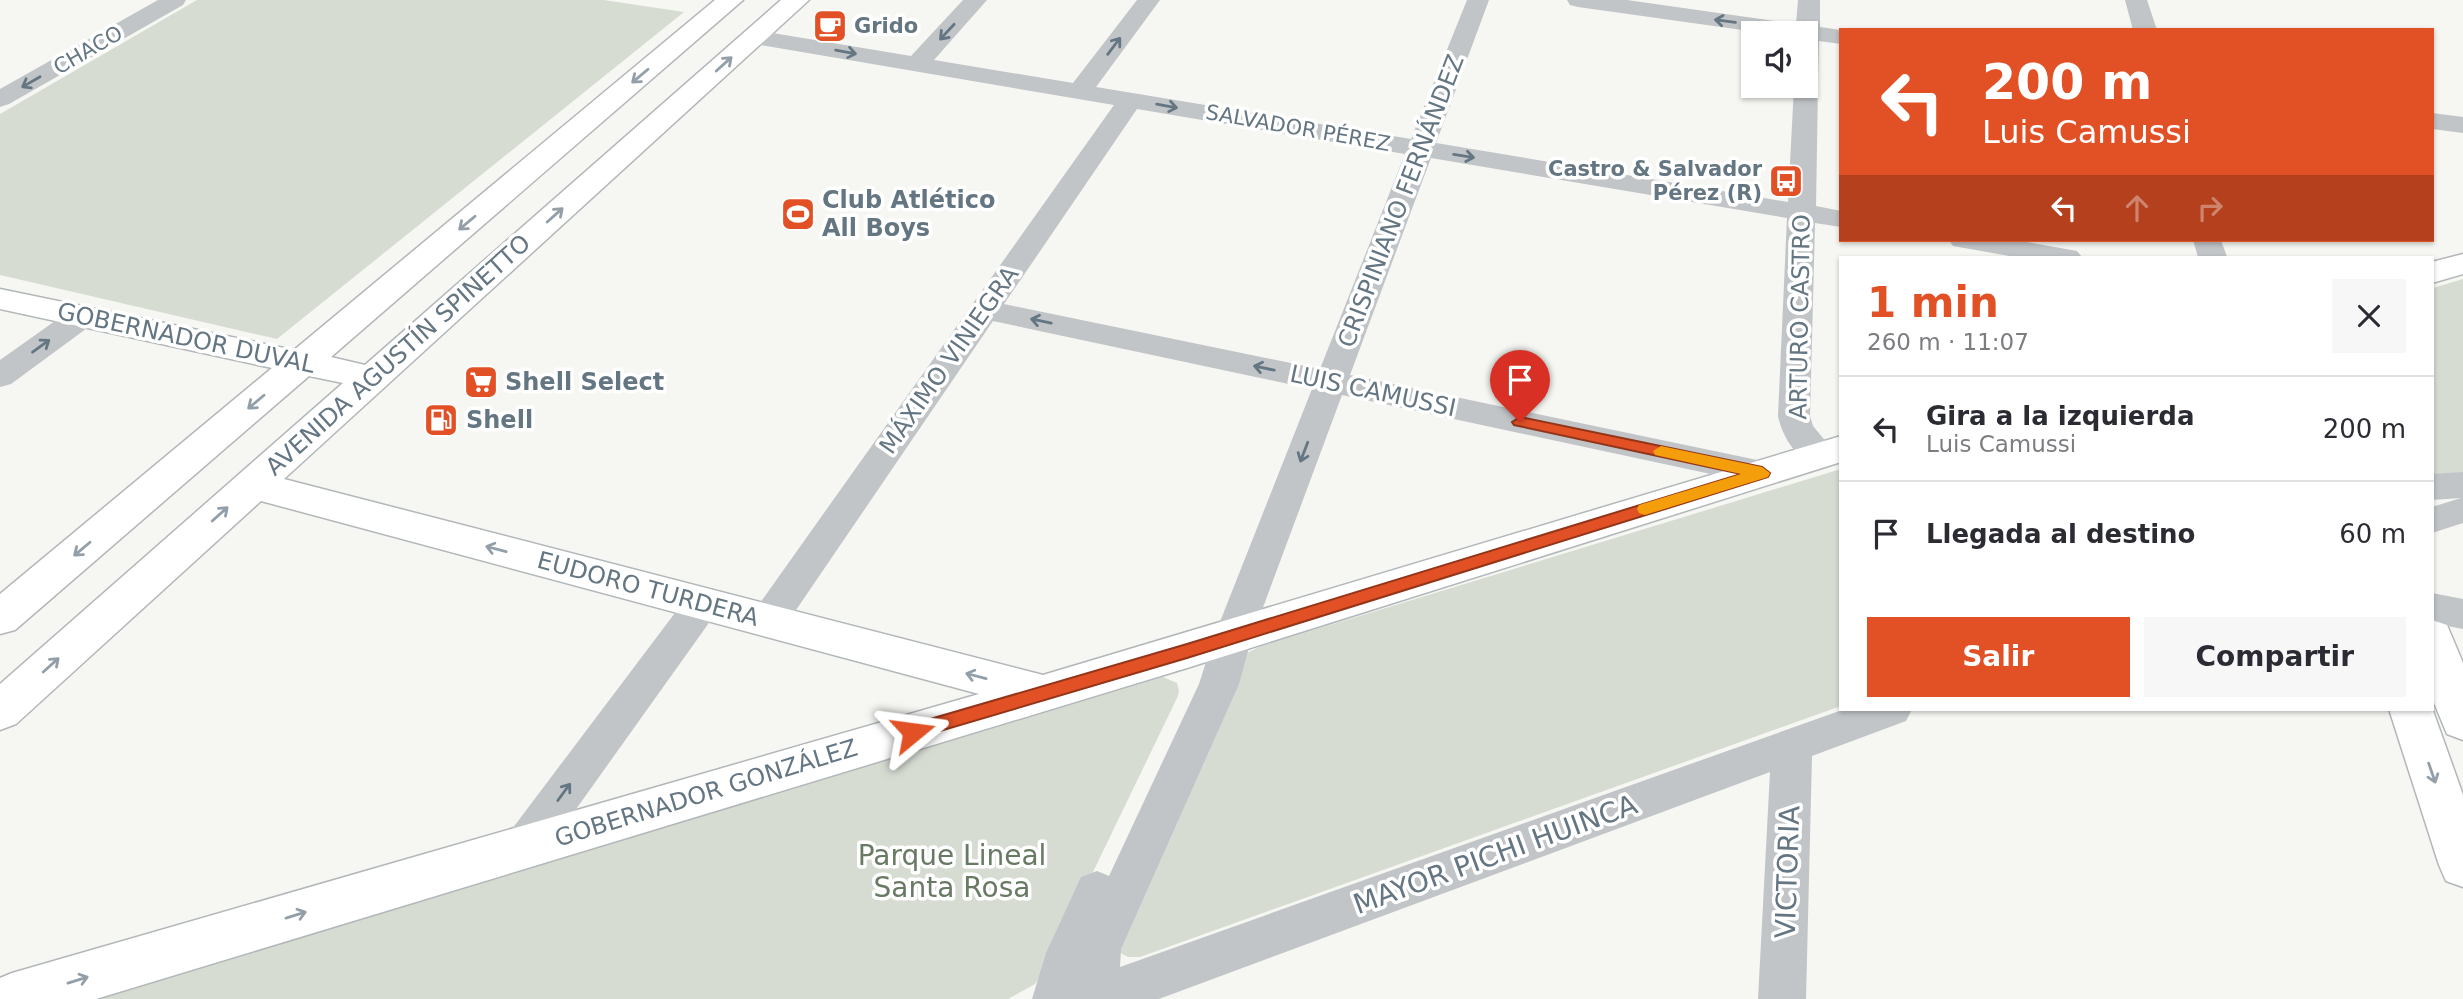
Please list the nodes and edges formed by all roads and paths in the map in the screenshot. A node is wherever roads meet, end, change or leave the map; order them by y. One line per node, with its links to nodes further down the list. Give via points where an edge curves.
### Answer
1 (175, 0): 19 (street, CHACO, one-way to 19)
2 (730, 0): 33 (main road, one-way to 33)
3 (796, 0): 14 (main road, AVENIDA AGUSTÍN SPINETTO)
4 (976, 0): 16 (street, one-way to 16)
5 (1149, 0): 17 (street, one-way to 5)
6 (1478, 0): 23 (street, CRISPINIANO FERNÁNDEZ)
7 (1578, 0): 11 (street, one-way to 7)
8 (1809, 0): 10 (street)
9 (2136, 0): 12 (street)
10 (1808, 21)
11 (1741, 23)
12 (2144, 28)
13 (1818, 34): 15 (street)
14 (754, 37): 16 (street, SALVADOR PÉREZ, one-way to 16); 35 (main road, AVENIDA AGUSTÍN SPINETTO, one-way to 14)
15 (1839, 37)
16 (917, 64): 17 (street, SALVADOR PÉREZ)
17 (1079, 92): 20 (street, SALVADOR PÉREZ)
18 (1806, 98): 24 (street, ARTURO CASTRO)
19 (0, 99)
20 (1130, 100): 23 (street, SALVADOR PÉREZ, one-way to 23); 31 (street, MÁXIMO VINIEGRA)
21 (2434, 121): 22 (street)
22 (2463, 125)
23 (1421, 149): 24 (street, SALVADOR PÉREZ, one-way to 24); 36 (street, CRISPINIANO FERNÁNDEZ)
24 (1801, 212): 25 (street, SALVADOR PÉREZ); 37 (street, ARTURO CASTRO, via 1794,416 1797,430)
25 (1839, 219)
26 (1975, 242): 27 (street)
27 (2061, 256)
28 (2463, 264): 29 (main road)
29 (2434, 272)
30 (0, 299): 32 (main road, GOBERNADOR DUVAL)
31 (984, 309): 36 (street, LUIS CAMUSSI, one-way to 31); 48 (street, MÁXIMO VINIEGRA)
32 (83, 316): 33 (main road, GOBERNADOR DUVAL); 34 (street, one-way to 32)
33 (301, 363): 35 (main road, GOBERNADOR DUVAL); 47 (main road, one-way to 47)
34 (0, 376)
35 (373, 378): 39 (main road, AVENIDA AGUSTÍN SPINETTO)
36 (1331, 382): 38 (street, LUIS CAMUSSI); 49 (street, CRISPINIANO FERNÁNDEZ, one-way to 49)
37 (1830, 452): 38 (main road, GOBERNADOR GONZÁLEZ)
38 (1762, 473): 49 (main road, GOBERNADOR GONZÁLEZ)
39 (253, 485): 44 (main road, EUDORO TURDERA, one-way to 39); 52 (main road, AVENIDA AGUSTÍN SPINETTO, one-way to 39)
40 (2463, 485): 41 (street)
41 (2434, 487)
42 (2463, 510): 43 (street)
43 (2434, 519)
44 (703, 603): 48 (main road, EUDORO TURDERA); 57 (street, one-way to 44)
45 (2434, 608): 46 (street)
46 (2463, 614)
47 (0, 618)
48 (768, 621): 51 (main road, EUDORO TURDERA, one-way to 48)
49 (1233, 637): 51 (main road, GOBERNADOR GONZÁLEZ); 59 (street, CRISPINIANO FERNÁNDEZ, via 1219,684 1097,949); 61 (street, CRISPINIANO FERNÁNDEZ, via 1192,688 1072,944)
50 (2434, 642): 55 (main road)
51 (1042, 693): 57 (main road, GOBERNADOR GONZÁLEZ)
52 (0, 711)
53 (1886, 711): 56 (street, MAYOR PICHI HUINCA)
54 (2412, 711): 58 (main road, one-way to 58)
55 (2463, 722)
56 (1792, 745): 59 (street, MAYOR PICHI HUINCA); 62 (street, VICTORIA)
57 (524, 847): 60 (main road, GOBERNADOR GONZÁLEZ, one-way to 57)
58 (2463, 864)
59 (1121, 995)
60 (12, 999)
61 (1056, 999)
62 (1782, 999)

